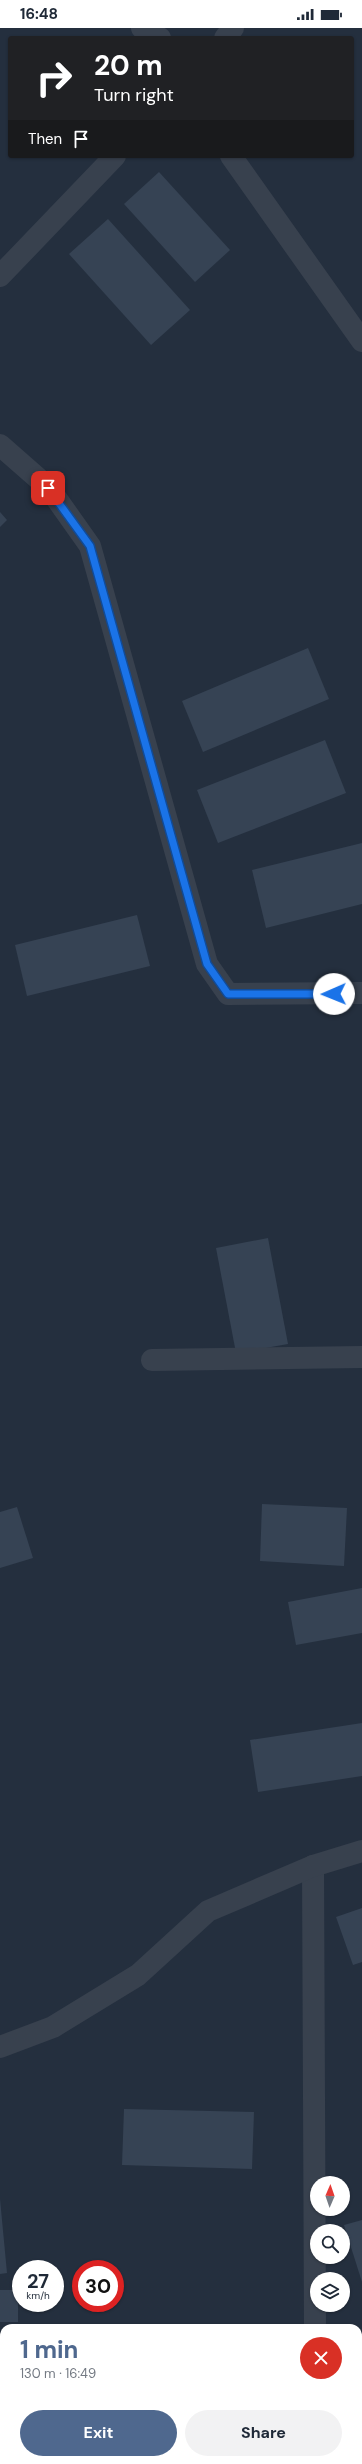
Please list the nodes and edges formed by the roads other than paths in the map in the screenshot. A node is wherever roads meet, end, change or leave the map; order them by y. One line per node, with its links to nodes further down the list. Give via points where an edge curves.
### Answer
1 (142, 28): 3 (street)
2 (233, 28): 4 (street)
3 (156, 36)
4 (227, 36)
5 (113, 158): 7 (street)
6 (232, 158): 8 (street)
7 (0, 276)
8 (362, 341)
9 (0, 445): 10 (street, via 48,488 90,546 207,964 228,994)
10 (362, 993)
11 (362, 1357): 12 (street)
12 (152, 1360)
13 (362, 1852): 14 (street)
14 (313, 1866): 15 (street, via 208,1911 138,1975 53,2027); 16 (street)
15 (0, 2047)
16 (315, 2324)

